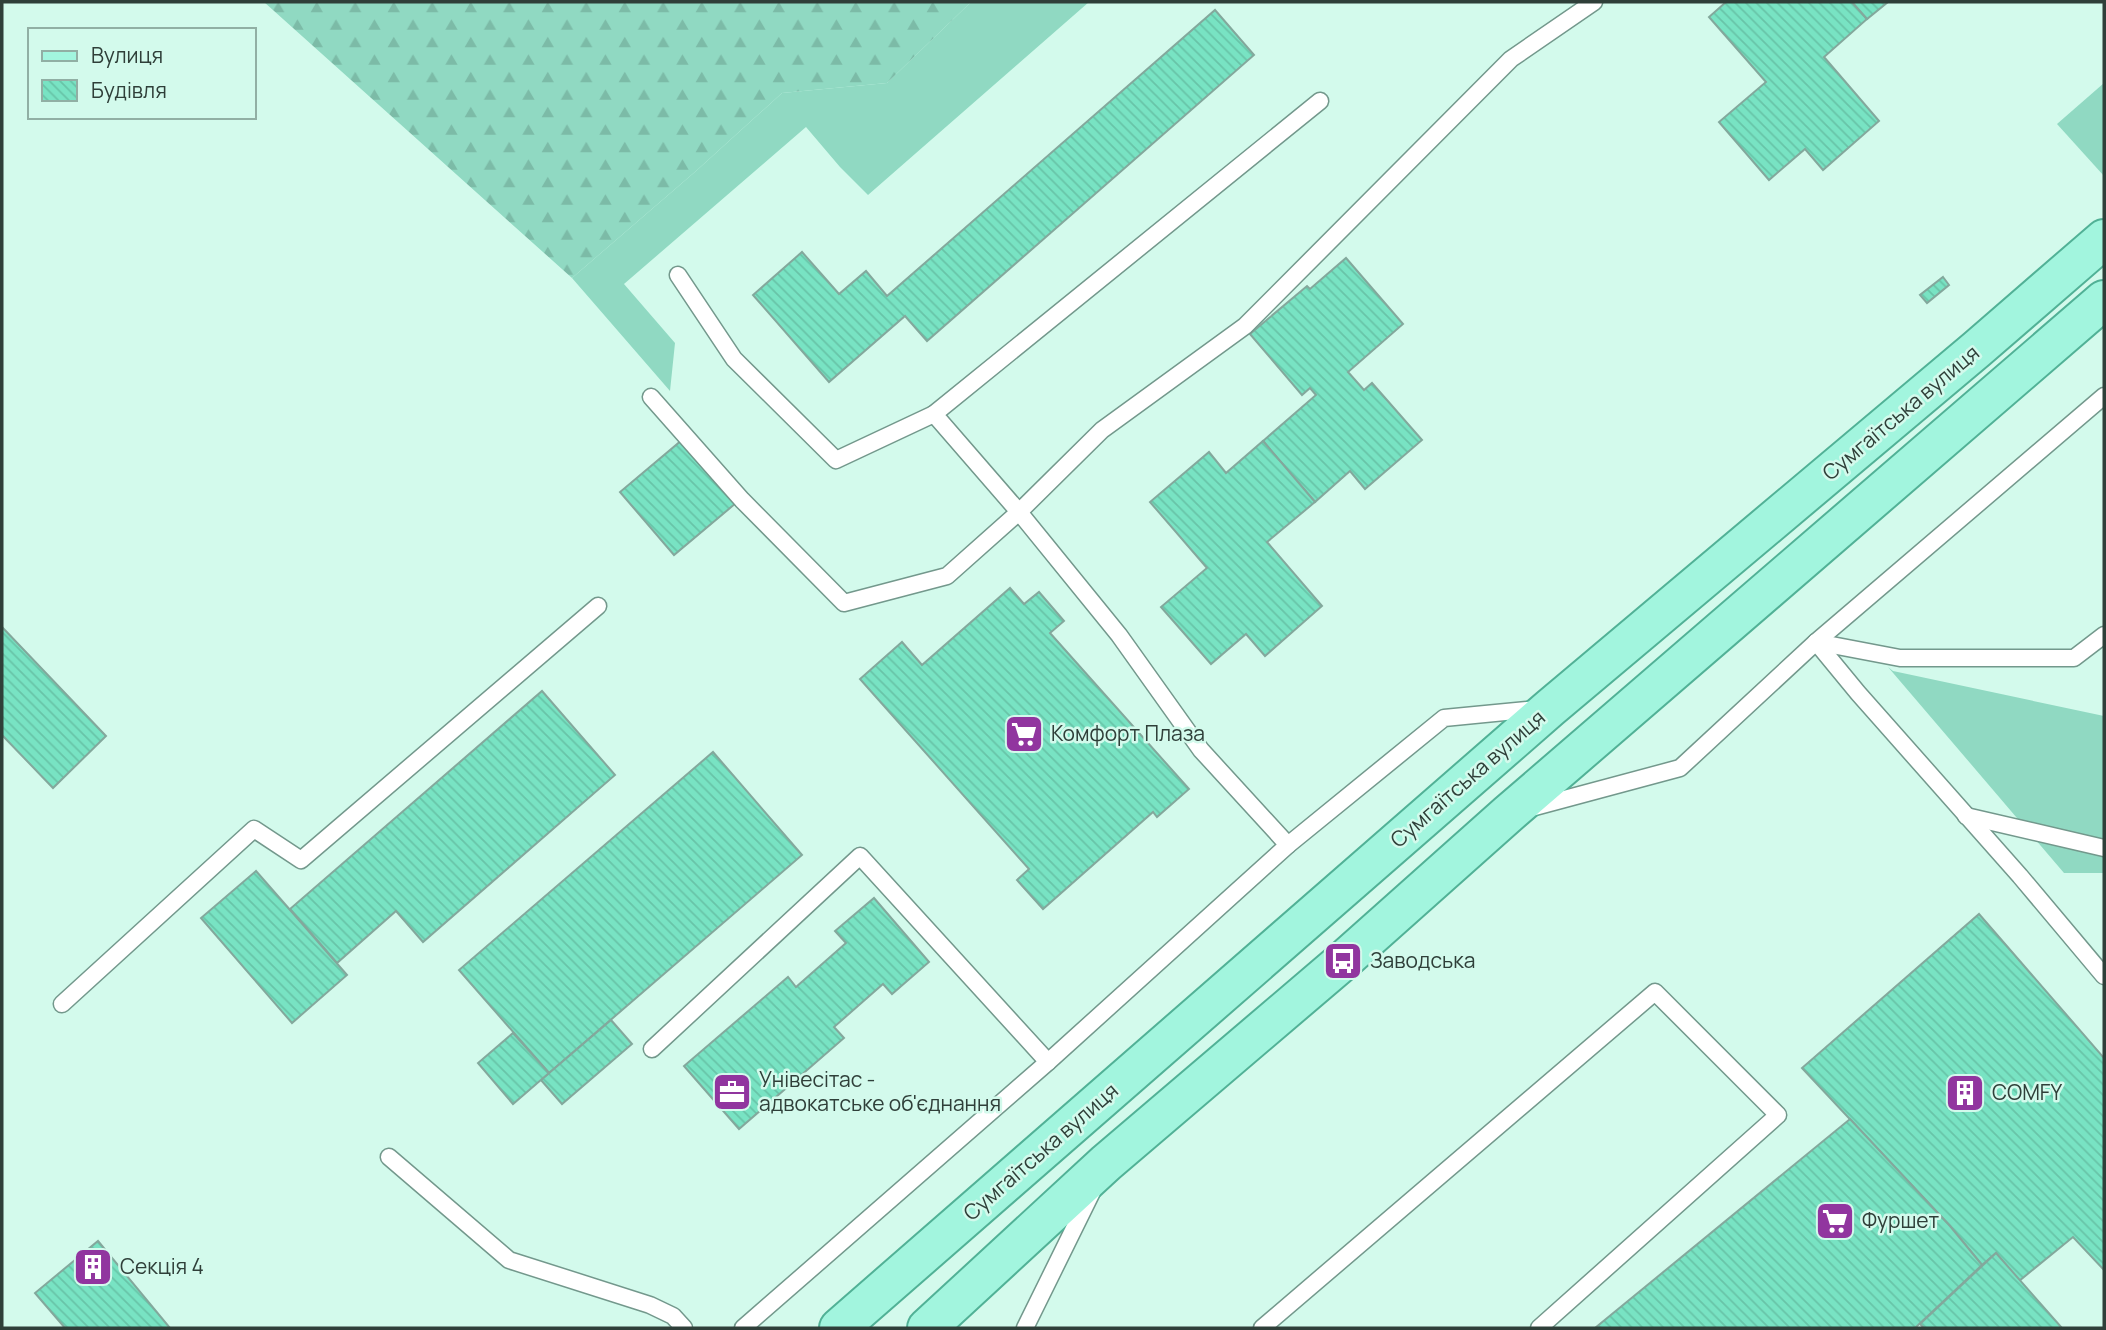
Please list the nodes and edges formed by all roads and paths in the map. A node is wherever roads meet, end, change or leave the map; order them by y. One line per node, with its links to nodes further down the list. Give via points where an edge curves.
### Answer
1 (1594, 2): 9 (lane, via 1510,59 1245,326 1102,430)
2 (1320, 101): 8 (lane)
3 (2104, 239): 13 (main road, Сумгаїтська вулиця)
4 (678, 275): 8 (lane, via 734,359 836,460)
5 (2104, 300): 14 (main road)
6 (2104, 396): 12 (lane)
7 (651, 397): 9 (lane, via 742,500 844,603 947,576)
8 (934, 414): 9 (lane)
9 (1019, 512): 16 (lane, via 1119,635 1201,750)
10 (598, 606): 19 (lane, via 301,860 254,829)
11 (2104, 635): 12 (lane, via 2074,658 1900,657)
12 (1816, 642): 14 (lane, via 1680,768); 15 (lane)
13 (1550, 708): 16 (lane, via 1444,718); 26 (main road, Сумгаїтська вулиця)
14 (1508, 814): 23 (main road)
15 (1966, 816): 17 (lane); 18 (lane)
16 (1288, 845): 21 (lane)
17 (2104, 848)
18 (2104, 976)
19 (62, 1004)
20 (652, 1049): 21 (lane, via 860,856)
21 (1048, 1062): 25 (lane)
22 (390, 1157): 24 (lane, via 509,1261 650,1305 673,1316)
23 (1106, 1163): 27 (main road); 28 (lane)
24 (684, 1328)
25 (743, 1328)
26 (839, 1328)
27 (927, 1328)
28 (1025, 1328)
29 (1264, 1328): 30 (lane, via 1655,992 1778,1115)
30 (1539, 1328)

